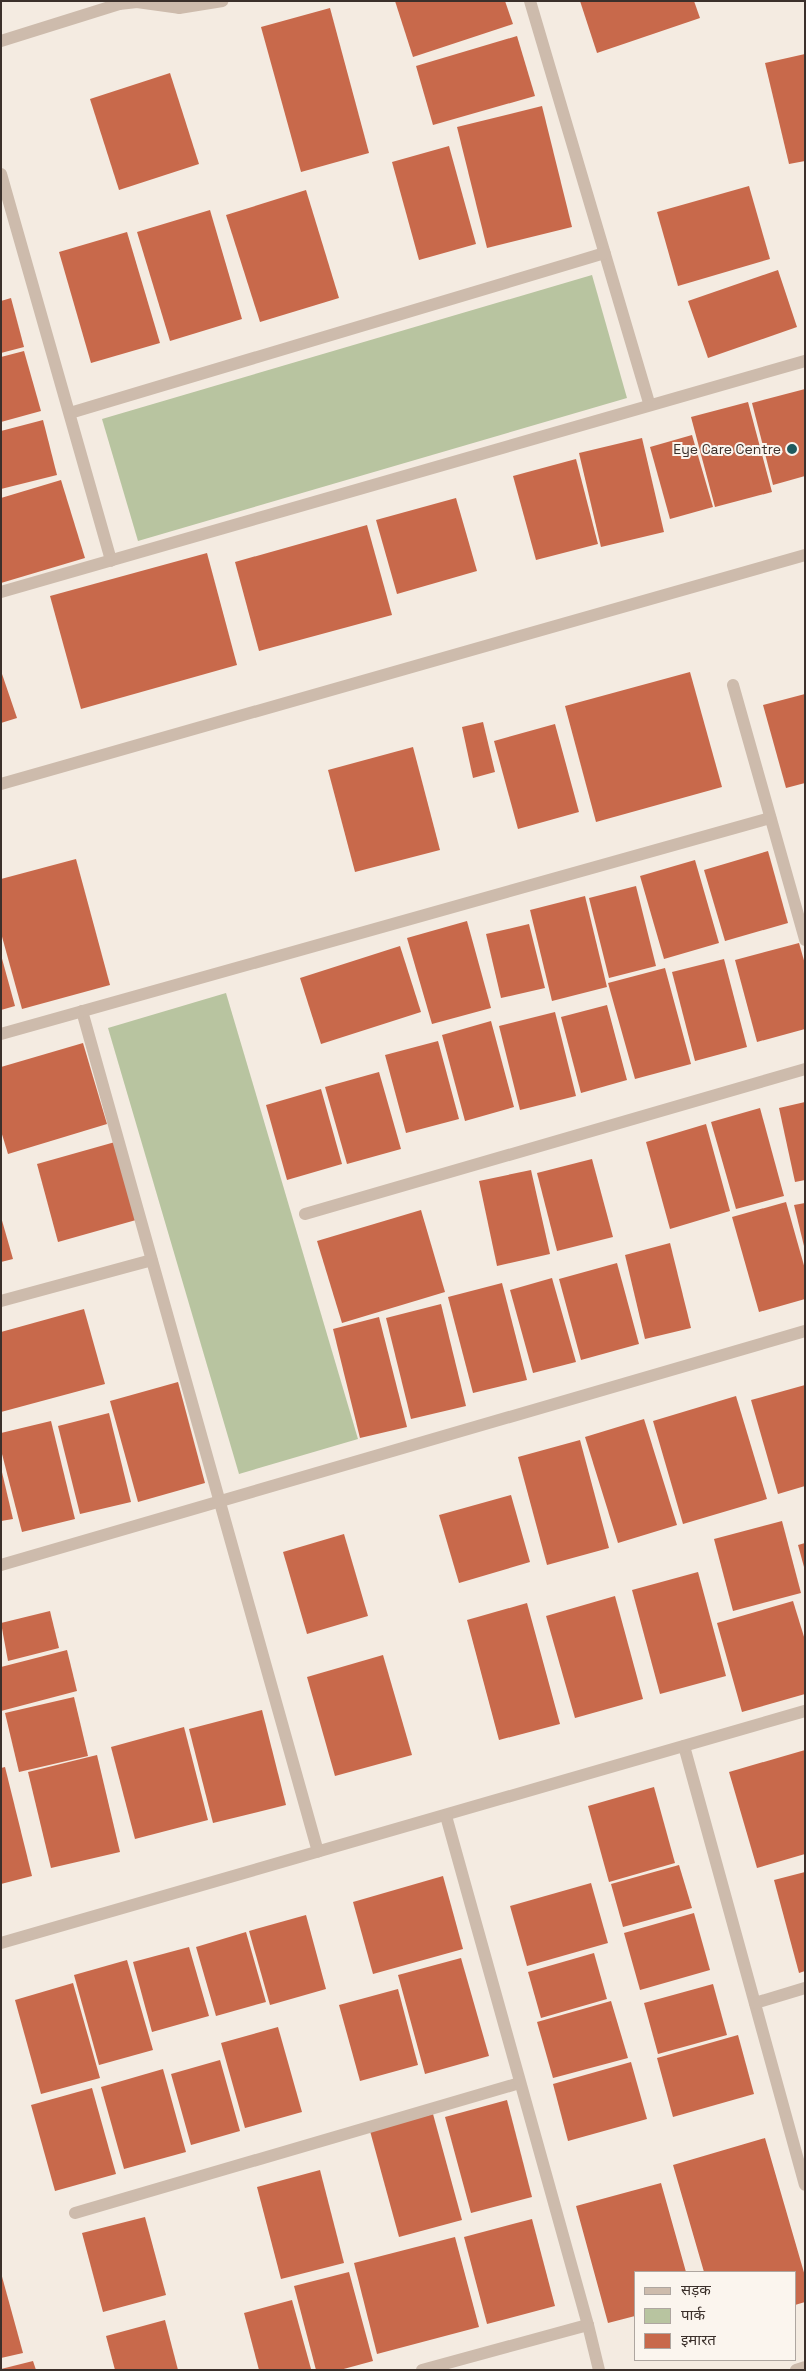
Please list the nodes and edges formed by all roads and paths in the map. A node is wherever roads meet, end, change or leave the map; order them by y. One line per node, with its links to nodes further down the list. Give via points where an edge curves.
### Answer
1 (222, 1): 3 (street, via 179,8)
2 (530, 1): 6 (street)
3 (137, 2): 4 (street, via 103,8)
4 (1, 41)
5 (1, 174): 9 (street)
6 (605, 253): 8 (street); 9 (street)
7 (805, 361): 8 (street)
8 (650, 406): 11 (street)
9 (70, 414): 11 (street)
10 (805, 555): 14 (street)
11 (111, 561): 12 (street)
12 (1, 592)
13 (733, 685): 15 (street)
14 (1, 784)
15 (770, 818): 16 (street); 17 (street)
16 (805, 940)
17 (82, 1012): 18 (street); 21 (street)
18 (1, 1034)
19 (805, 1070): 20 (street)
20 (305, 1214)
21 (152, 1260): 22 (street); 24 (street)
22 (1, 1301)
23 (805, 1331): 24 (street)
24 (219, 1501): 25 (street); 29 (street)
25 (1, 1565)
26 (805, 1711): 27 (street)
27 (684, 1746): 28 (street); 32 (street)
28 (446, 1816): 29 (street); 33 (street)
29 (318, 1852): 30 (street)
30 (1, 1943)
31 (805, 1988): 32 (street)
32 (755, 2003): 34 (street)
33 (519, 2083): 35 (street); 36 (street)
34 (805, 2184)
35 (76, 2213)
36 (588, 2324): 38 (street); 39 (street)
37 (805, 2367): 40 (street)
38 (422, 2370)
39 (599, 2370)
40 (796, 2370)

